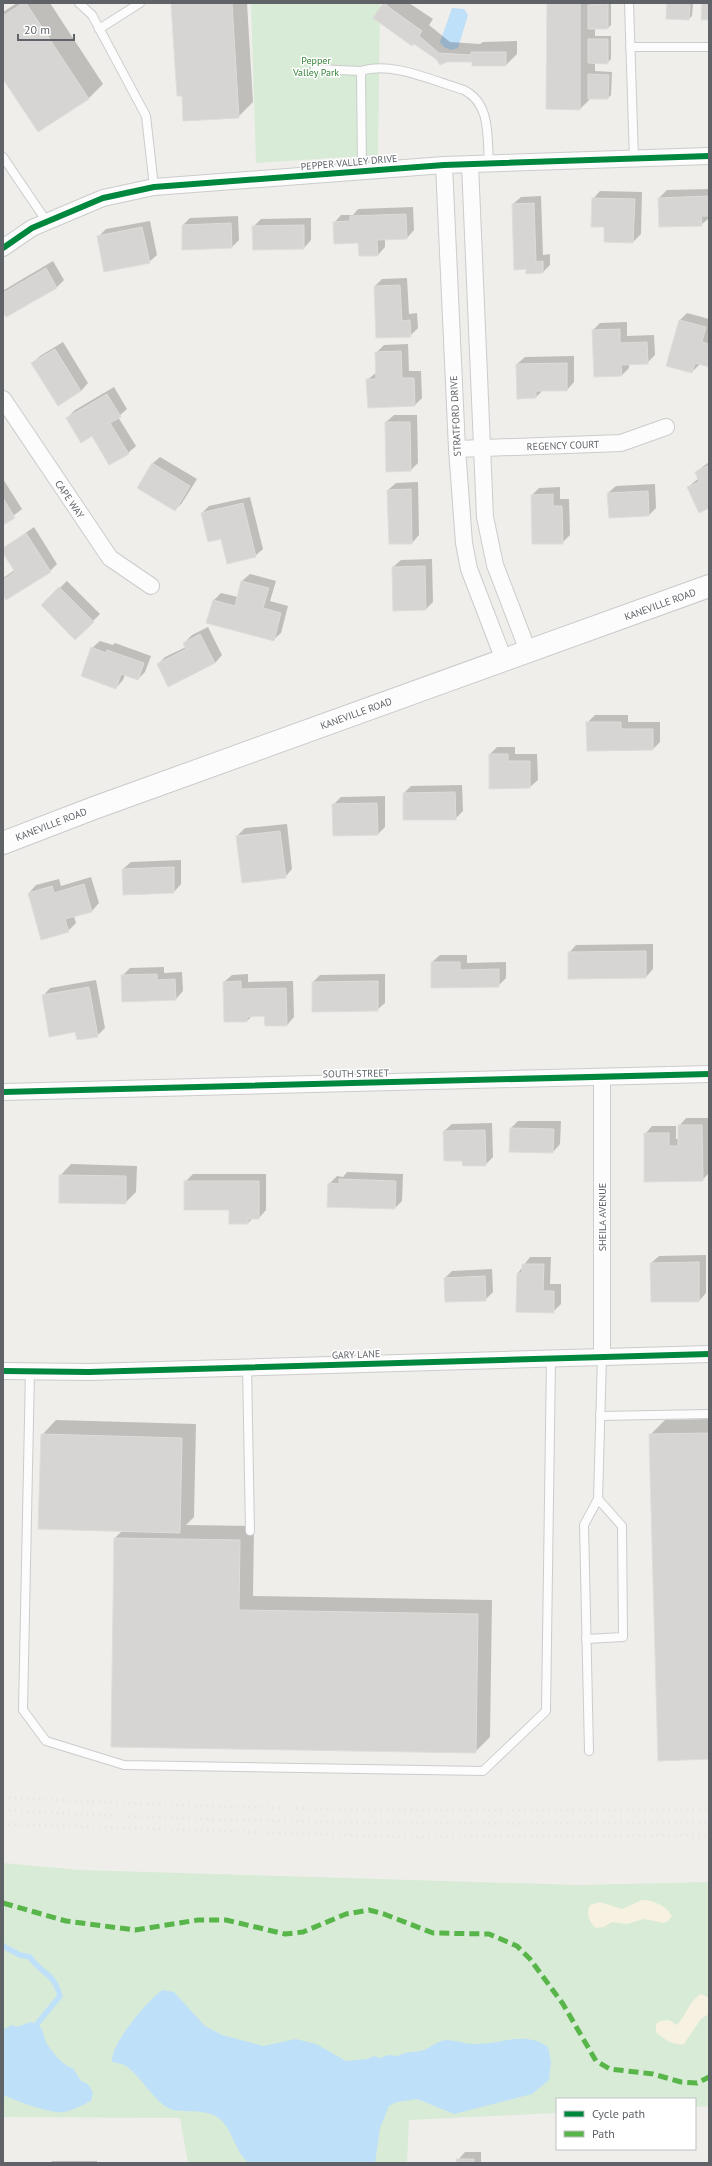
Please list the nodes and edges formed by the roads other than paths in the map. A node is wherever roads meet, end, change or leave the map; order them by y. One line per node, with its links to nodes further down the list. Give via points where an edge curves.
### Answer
1 (79, 3): 4 (lane, via 92,15)
2 (140, 3): 4 (lane)
3 (629, 3): 5 (lane)
4 (99, 29): 16 (lane, via 146,116)
5 (630, 47): 6 (lane); 11 (lane)
6 (709, 47)
7 (315, 69): 8 (lane)
8 (361, 71): 12 (lane, via 372,68 394,69 473,95 484,111); 15 (lane)
9 (709, 156): 11 (street, PEPPER VALLEY DRIVE)
10 (3, 158): 17 (lane)
11 (634, 159): 12 (street, PEPPER VALLEY DRIVE)
12 (489, 163): 14 (street, PEPPER VALLEY DRIVE)
13 (444, 164): 14 (street, PEPPER VALLEY DRIVE); 15 (street, PEPPER VALLEY DRIVE); 22 (street, STRATFORD DRIVE)
14 (470, 164): 21 (street)
15 (362, 171): 16 (street, PEPPER VALLEY DRIVE)
16 (154, 187): 17 (street, PEPPER VALLEY DRIVE, via 102,198)
17 (47, 222): 18 (street, PEPPER VALLEY DRIVE, via 32,228)
18 (3, 248)
19 (3, 399): 23 (street, CAPE WAY, via 110,558)
20 (666, 427): 21 (street, REGENCY COURT, via 621,443)
21 (482, 448): 22 (street, REGENCY COURT); 25 (street, via 485,517 490,544 495,565)
22 (457, 450): 26 (street, STRATFORD DRIVE, via 464,543 469,569)
23 (151, 586)
24 (709, 586): 25 (main road, KANEVILLE ROAD)
25 (528, 652): 26 (main road, KANEVILLE ROAD)
26 (504, 660): 27 (main road, KANEVILLE ROAD)
27 (3, 843)
28 (709, 1074): 29 (street, SOUTH STREET)
29 (602, 1077): 30 (street, SOUTH STREET); 32 (street, SHEILA AVENUE)
30 (3, 1092)
31 (709, 1354): 32 (street, GARY LANE)
32 (602, 1357): 33 (street, GARY LANE); 38 (lane)
33 (551, 1358): 34 (street, GARY LANE); 36 (lane, via 546,1711 484,1771 124,1765 46,1741 24,1710)
34 (247, 1367): 36 (street, GARY LANE, via 89,1372); 40 (lane)
35 (3, 1371): 36 (street, GARY LANE)
36 (30, 1371)
37 (709, 1414): 38 (lane)
38 (600, 1416): 39 (lane)
39 (598, 1499): 41 (lane, via 584,1525); 41 (lane, via 622,1526 623,1637)
40 (250, 1531)
41 (586, 1639): 42 (lane)
42 (588, 1751)

